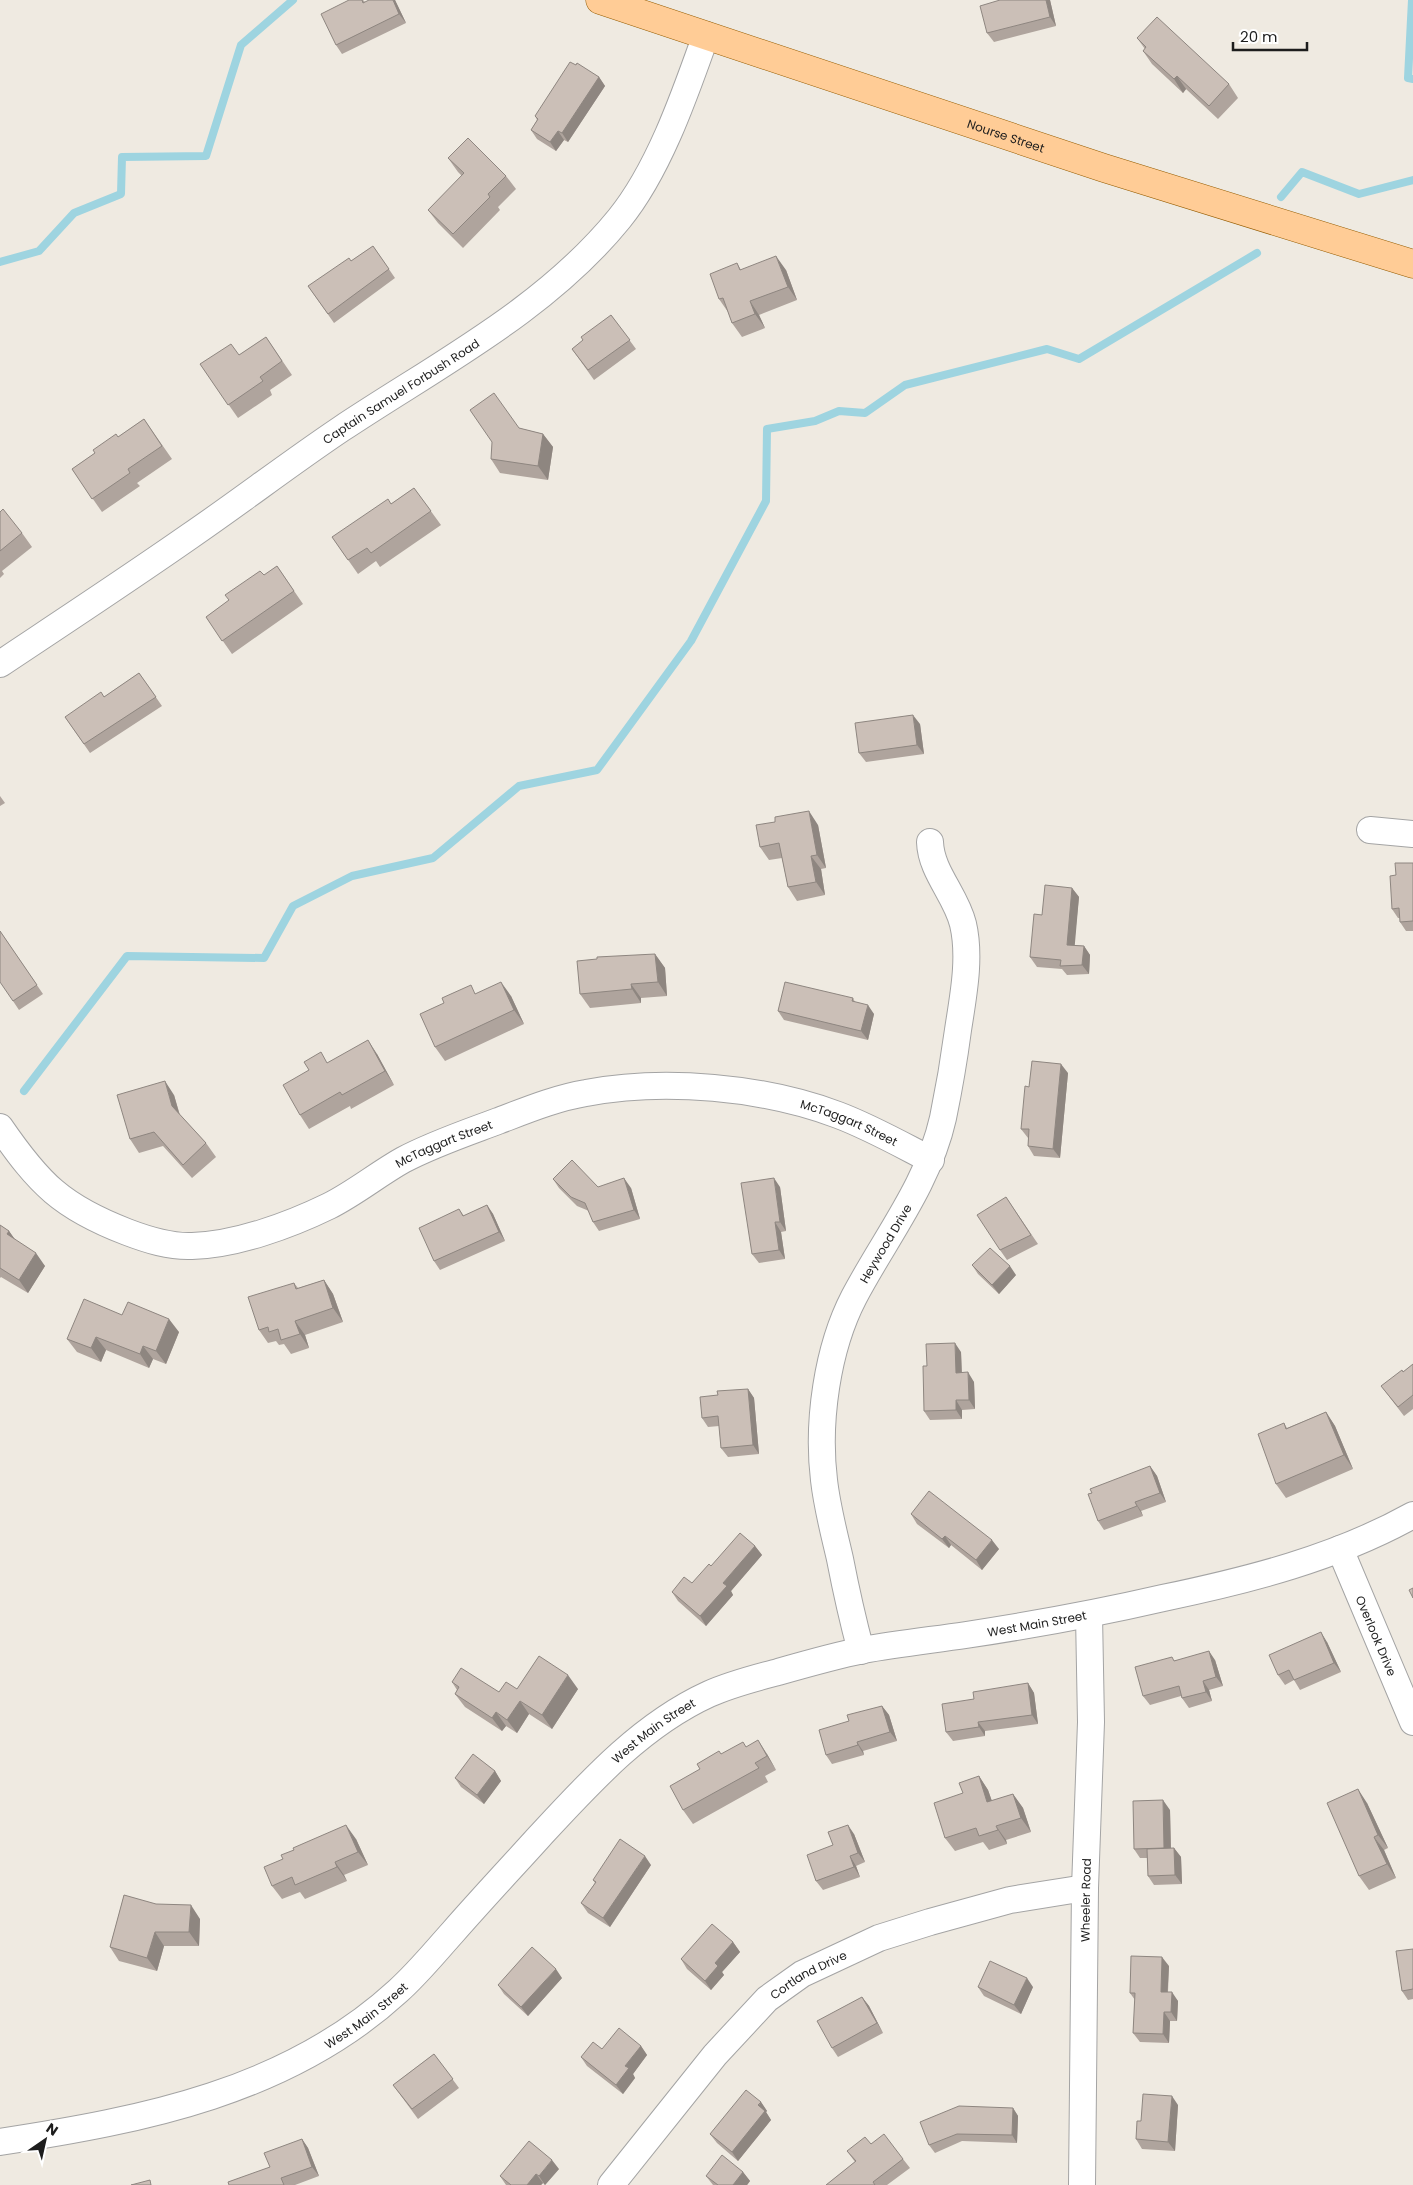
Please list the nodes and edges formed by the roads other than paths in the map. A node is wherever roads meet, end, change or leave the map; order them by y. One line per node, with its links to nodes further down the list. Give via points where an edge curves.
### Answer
1 (600, 0): 2 (main road, Nourse Street)
2 (706, 35): 3 (main road, Nourse Street, via 1178,192); 4 (street, Captain Samuel Forbush Road, via 683,99 639,189 616,223 565,275 497,328 326,439 190,536)
3 (1413, 264)
4 (0, 664)
5 (1370, 830): 6 (street)
6 (1413, 834)
7 (930, 842): 9 (street, Heywood Drive, via 930,857 950,890 963,925 966,962 950,1081)
8 (0, 1127): 9 (street, McTaggart Street, via 26,1165 57,1196 77,1210 144,1238 190,1246 228,1241 275,1228 330,1206 403,1160 530,1109 586,1093 628,1087 713,1088 796,1102 837,1114)
9 (930, 1160): 13 (street, Heywood Drive, via 919,1186 853,1300 832,1359 823,1410 824,1480)
10 (1413, 1515): 11 (street, West Main Street)
11 (1340, 1549): 12 (street, West Main Street, via 1266,1574); 14 (street, Overlook Drive)
12 (1089, 1614): 13 (street, West Main Street); 15 (street, Wheeler Road, via 1091,1722)
13 (861, 1651): 16 (street, West Main Street, via 712,1692 645,1733 564,1810 398,1991 338,2038 290,2066 240,2088 158,2112 90,2128)
14 (1413, 1722)
15 (1085, 1888): 17 (street, Cortland Drive, via 1010,1900 930,1922 879,1938 802,1974 767,2000 715,2055); 18 (street, Wheeler Road)
16 (0, 2142)
17 (611, 2185)
18 (1082, 2185)

